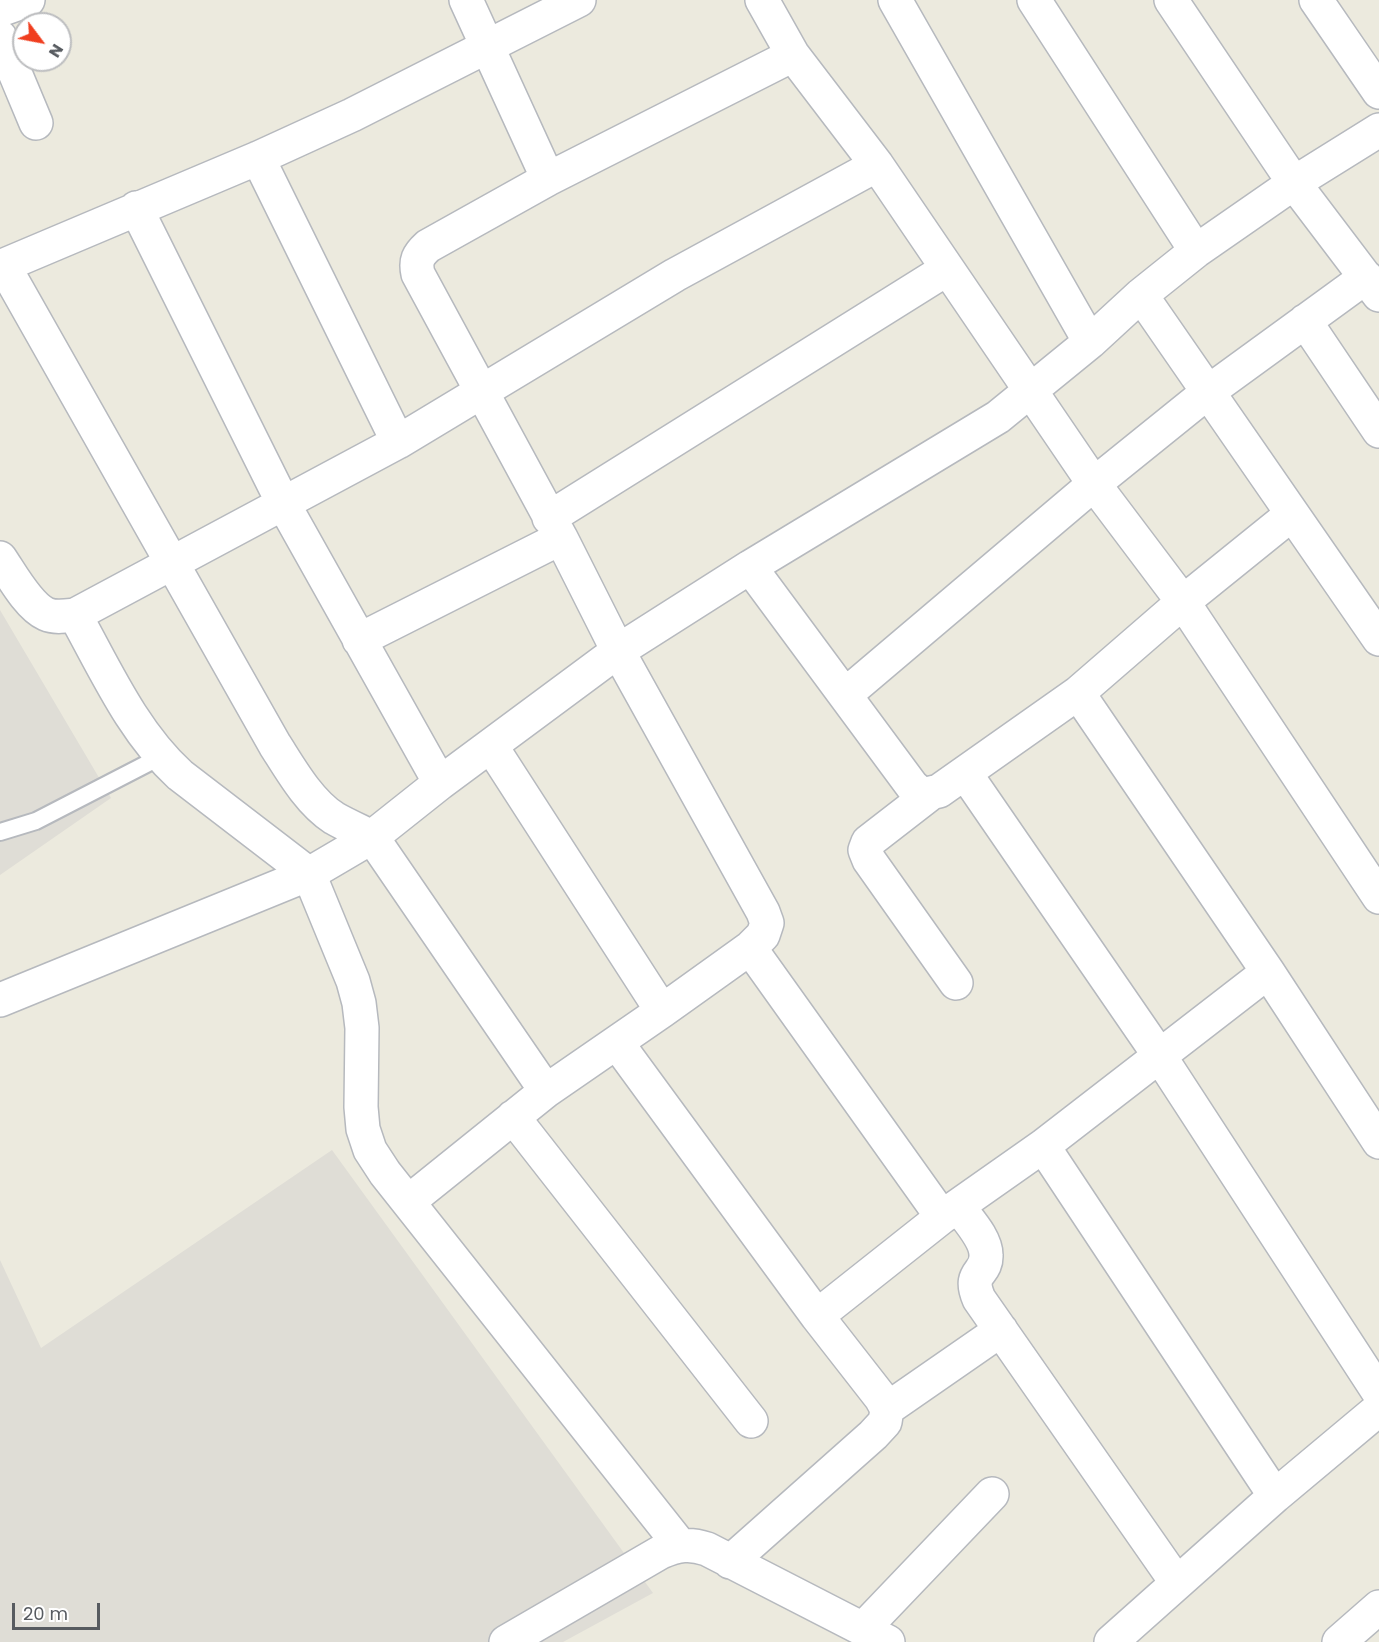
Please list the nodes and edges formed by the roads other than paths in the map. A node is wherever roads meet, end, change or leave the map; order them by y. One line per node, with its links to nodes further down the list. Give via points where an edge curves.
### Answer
1 (28, 0): 9 (street)
2 (466, 0): 11 (street)
3 (579, 0): 11 (street)
4 (762, 0): 12 (street)
5 (895, 0): 27 (street)
6 (1034, 0): 21 (street)
7 (1171, 0): 19 (street)
8 (1316, 0): 13 (street)
9 (0, 10)
10 (0, 37): 14 (street)
11 (488, 46): 16 (street); 18 (street)
12 (793, 55): 17 (street); 18 (street)
13 (1379, 92)
14 (36, 123)
15 (1379, 130): 19 (street)
16 (258, 158): 20 (street); 32 (street)
17 (877, 165): 23 (street); 28 (street, via 675,275)
18 (548, 179): 28 (street, via 419,254 418,274)
19 (1294, 183): 21 (street); 24 (street)
20 (136, 208): 22 (street); 34 (street)
21 (1196, 251): 25 (street)
22 (2, 267): 38 (street)
23 (947, 269): 29 (street); 36 (street)
24 (1373, 286): 26 (street)
25 (1141, 295): 27 (street); 30 (street)
26 (1305, 321): 30 (street); 31 (street)
27 (1090, 342): 29 (street)
28 (481, 391): 32 (street); 36 (street)
29 (1030, 392): 33 (street); 39 (street, via 998,417)
30 (1208, 392): 33 (street); 35 (street)
31 (1379, 431)
32 (398, 442): 34 (street)
33 (1094, 484): 40 (street); 46 (street)
34 (283, 503): 38 (street); 43 (street)
35 (1292, 514): 40 (street); 42 (street)
36 (555, 528): 43 (street); 44 (street)
37 (0, 558): 41 (street, via 33,604 46,614)
38 (172, 562): 41 (street); 53 (street, via 291,770 333,817)
39 (750, 567): 44 (street); 46 (street)
40 (1183, 602): 45 (street); 55 (street)
41 (75, 615): 48 (street, via 126,709)
42 (1379, 639)
43 (359, 640): 50 (street)
44 (618, 651): 47 (street); 56 (street, via 763,912 767,923 764,935)
45 (1078, 693): 49 (street); 57 (street)
46 (845, 695): 51 (street, via 912,786 921,795)
47 (490, 746): 50 (street); 60 (street)
48 (160, 757): 52 (lane, via 36,821); 54 (street)
49 (965, 773): 51 (street); 62 (street)
50 (440, 783): 53 (street)
51 (930, 795): 58 (street, via 868,842 865,850)
52 (0, 832)
53 (372, 837): 54 (street); 63 (street)
54 (309, 874): 59 (street); 67 (street, via 359,1003 363,1129 370,1150)
55 (1379, 897)
56 (750, 948): 60 (street); 68 (street)
57 (1268, 972): 62 (street); 65 (street)
58 (956, 983)
59 (0, 1000)
60 (662, 1011): 61 (street)
61 (617, 1043): 63 (street); 69 (street)
62 (1159, 1055): 66 (street); 72 (street)
63 (546, 1091): 64 (street)
64 (513, 1118): 67 (street); 73 (street)
65 (1379, 1142)
66 (1043, 1146): 68 (street); 75 (street)
67 (408, 1202): 76 (street)
68 (950, 1211): 69 (street); 70 (street, via 983,1243 986,1262 974,1287)
69 (817, 1316): 71 (street)
70 (1001, 1330): 71 (street); 78 (street)
71 (887, 1410): 77 (street, via 885,1422 873,1435)
72 (1377, 1410): 75 (street)
73 (751, 1421)
74 (992, 1494): 80 (street)
75 (1275, 1496): 78 (street)
76 (679, 1544): 77 (street, via 696,1545); 81 (street)
77 (730, 1562): 80 (street)
78 (1177, 1583): 82 (street)
79 (1379, 1607): 83 (street)
80 (875, 1636)
81 (506, 1642)
82 (1111, 1642)
83 (1339, 1642)

